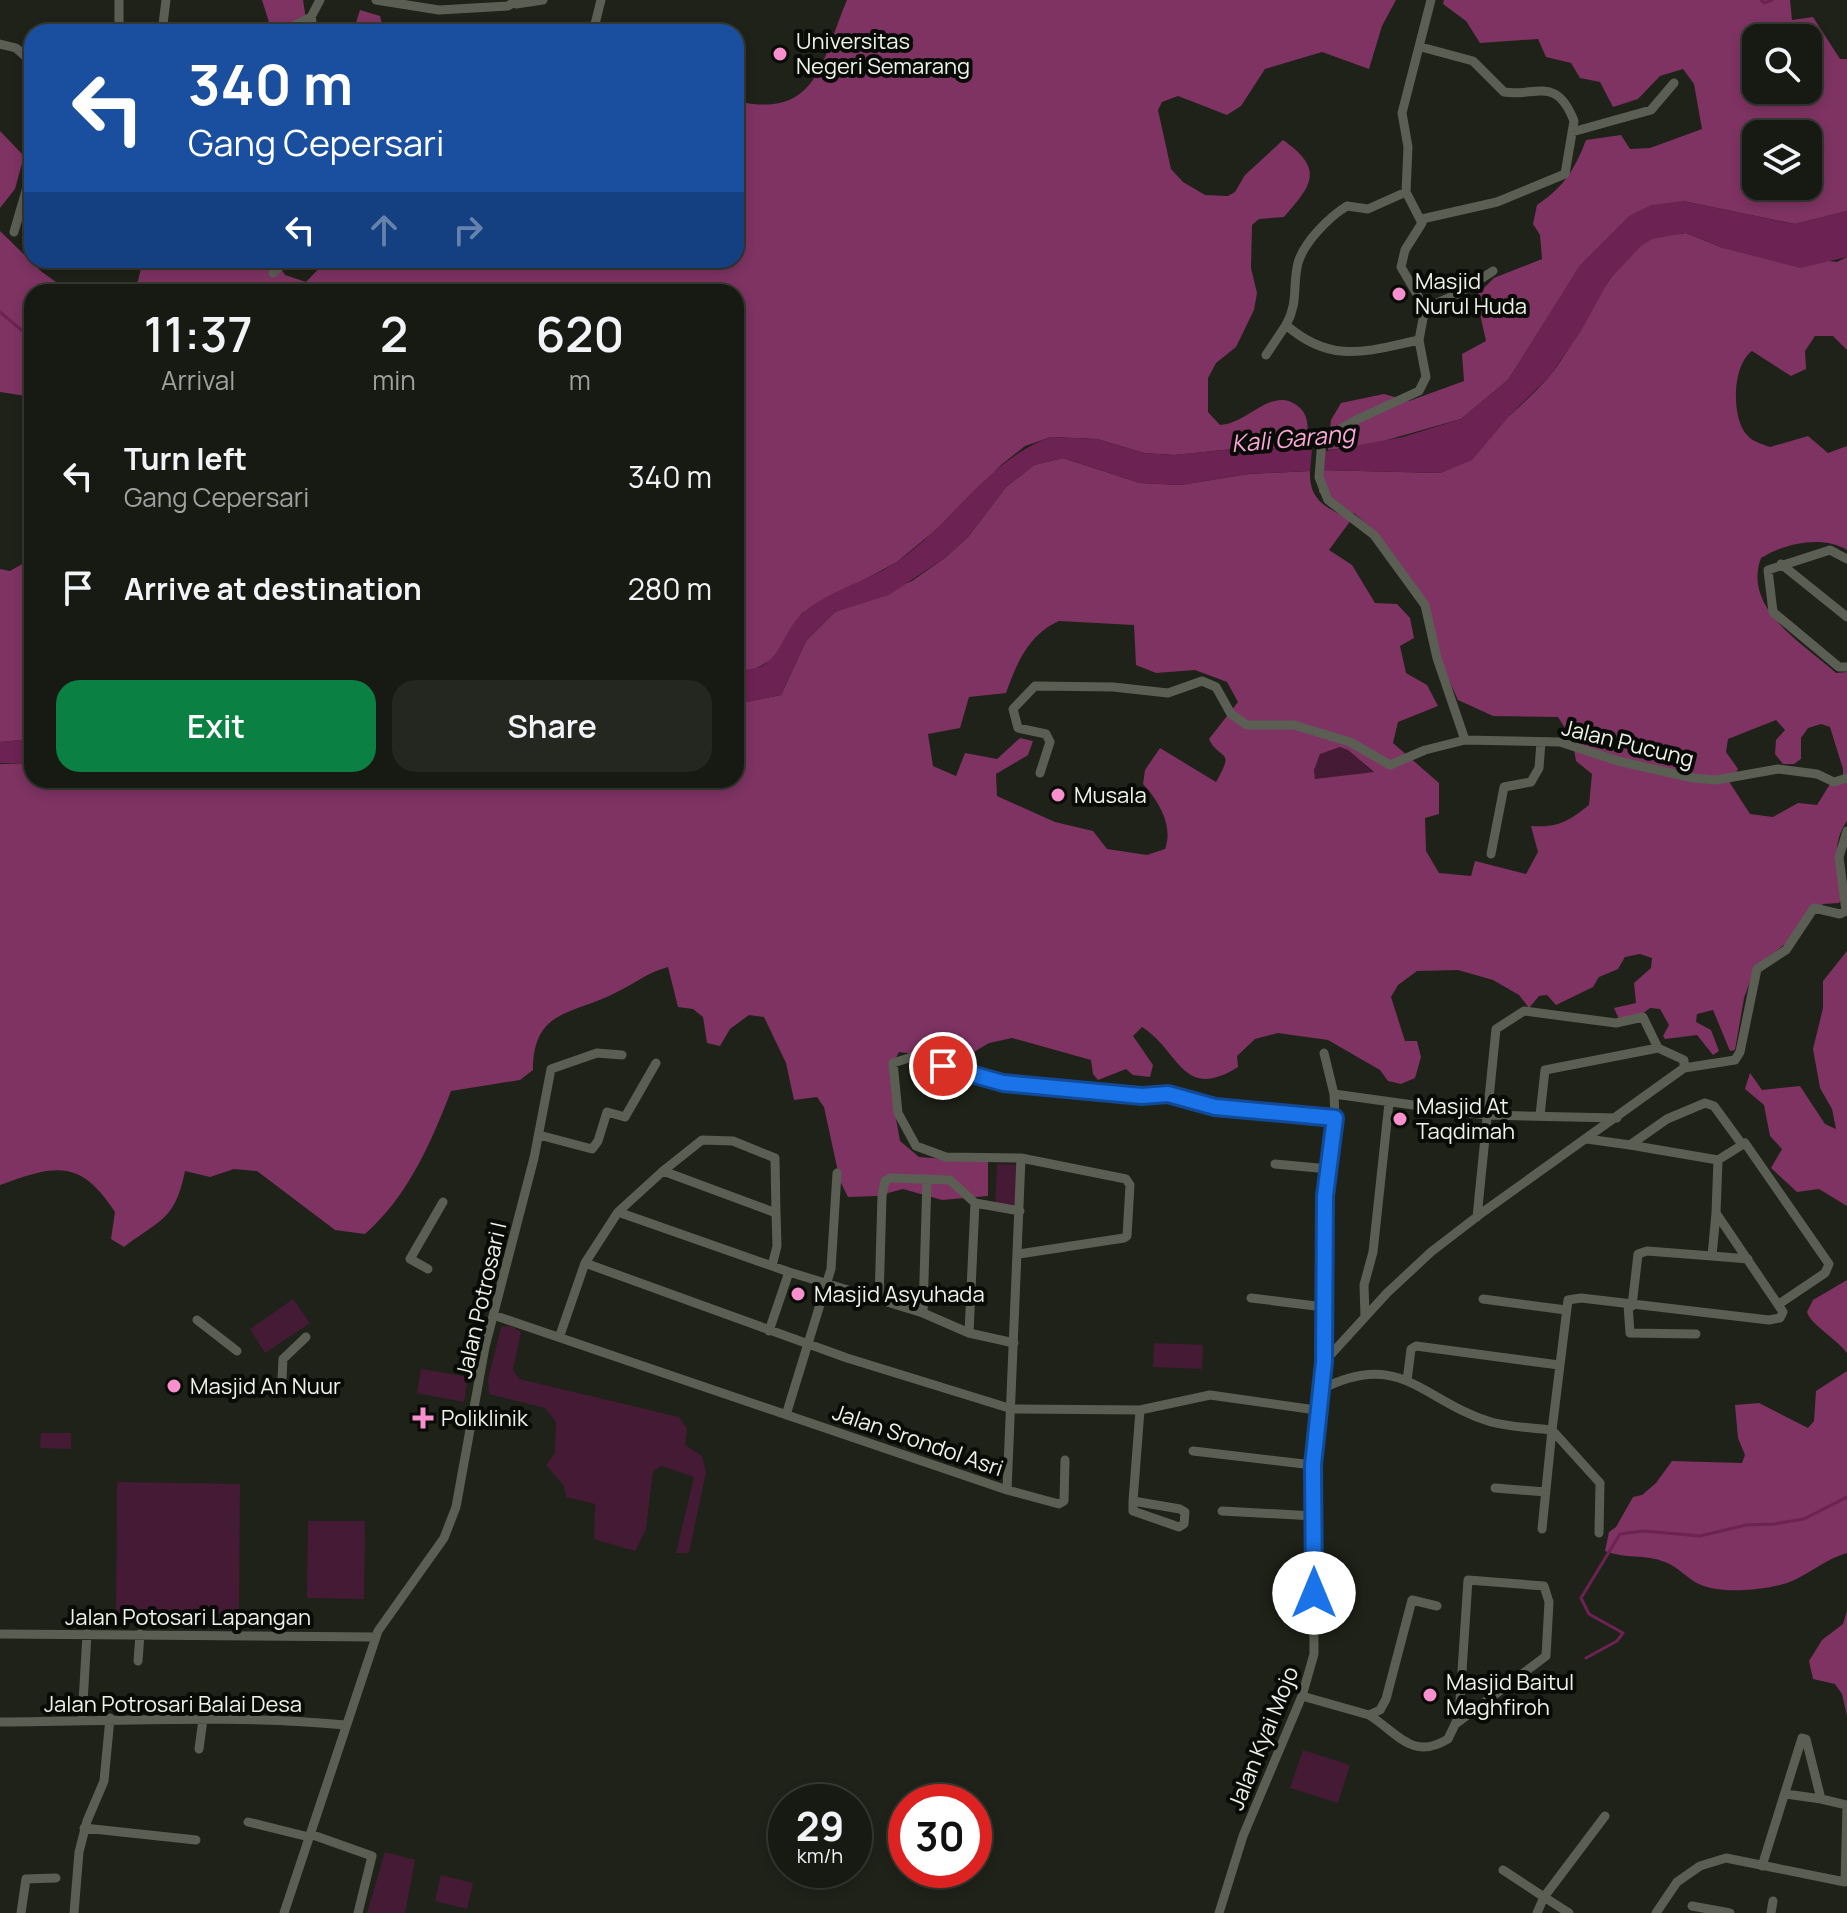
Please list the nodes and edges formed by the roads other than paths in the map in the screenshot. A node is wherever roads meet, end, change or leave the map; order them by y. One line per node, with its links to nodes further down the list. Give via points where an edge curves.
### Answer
1 (119, 0): 10 (street)
2 (166, 0): 11 (street)
3 (320, 0): 9 (street)
4 (376, 0): 8 (street, via 439,10)
5 (543, 0): 8 (street)
6 (601, 0): 14 (street)
7 (1431, 0): 16 (street)
8 (516, 2)
9 (311, 17): 12 (street); 13 (street)
10 (119, 24)
11 (163, 24)
12 (297, 24)
13 (312, 24)
14 (595, 24)
15 (0, 44): 17 (street)
16 (1421, 47): 19 (street, via 1473,61 1504,92 1539,89 1555,94 1573,117); 20 (street, via 1402,113 1408,147)
17 (24, 55)
18 (1674, 83): 19 (street, via 1651,110)
19 (1572, 132): 22 (street, via 1562,176 1497,202)
20 (1406, 192): 22 (street); 28 (street, via 1368,209 1347,206 1317,233 1297,265 1296,308)
21 (24, 198): 23 (street)
22 (1422, 219): 27 (street, via 1401,267)
23 (14, 232)
24 (278, 268): 26 (street)
25 (1493, 271): 27 (street)
26 (273, 273)
27 (1425, 308): 29 (street)
28 (1286, 325): 29 (street, via 1350,354); 30 (street)
29 (1419, 340): 35 (street, via 1426,377 1419,391 1322,440 1319,477 1328,500 1374,535 1425,605)
30 (1266, 355)
31 (1847, 559): 32 (street, via 1830,550)
32 (1781, 564): 33 (street); 34 (street, via 1768,570 1773,612 1839,667)
33 (1847, 617)
34 (1847, 667)
35 (1465, 740): 36 (street, Jalan Pucung); 37 (street, Jalan Pucung, via 1390,765 1350,742 1294,725 1247,725 1231,714 1216,687 1207,682 1168,693 1043,684 1013,709 1018,728 1046,734 1050,742)
36 (1541, 742): 38 (street, Jalan Pucung, via 1563,742 1618,761 1708,780 1778,769 1834,782); 40 (street, Jalan Pucung, via 1539,768 1531,782 1504,787)
37 (1040, 773)
38 (1847, 778)
39 (1847, 831): 45 (street, via 1839,857 1846,911 1814,908 1786,950 1757,969 1735,1060)
40 (1491, 854)
41 (1658, 1048): 45 (street, via 1684,1060); 48 (street, via 1643,1017 1616,1023 1524,1011 1496,1029); 49 (street, via 1545,1070)
42 (1324, 1053): 46 (street, Jalan Kyai Mojo)
43 (622, 1055): 52 (street, Jalan Potrosari I, via 597,1053 554,1066)
44 (656, 1063): 52 (street, via 625,1117 607,1112 592,1149)
45 (1684, 1068): 51 (street)
46 (1334, 1094): 47 (street); 50 (street, Jalan Kyai Mojo)
47 (1389, 1103): 48 (street); 87 (street, via 1373,1252 1364,1285)
48 (1485, 1115): 49 (street); 69 (street)
49 (1540, 1115): 51 (street)
50 (1335, 1118): 56 (street, via 1215,1107 1168,1094 1003,1083 912,1057 893,1063 898,1113 914,1145 946,1157); 59 (street, Jalan Kyai Mojo)
51 (1617, 1118): 53 (street)
52 (539, 1135): 86 (street, Jalan Potrosari I)
53 (1587, 1139): 55 (street); 69 (street)
54 (1741, 1143): 55 (street, via 1714,1106 1705,1103 1667,1119); 57 (street); 81 (street, via 1749,1146 1829,1264 1825,1273)
55 (1630, 1145): 57 (street)
56 (1021, 1158): 65 (street, Jalan Srondol Asri); 70 (street, via 1126,1179 1131,1188 1124,1238)
57 (1718, 1160): 68 (street)
58 (1275, 1164): 59 (street)
59 (1329, 1169): 83 (street, Jalan Kyai Mojo)
60 (663, 1171): 66 (street); 67 (street); 67 (street, via 702,1140 744,1144 775,1158)
61 (837, 1173): 77 (street)
62 (927, 1179): 64 (street, via 950,1180); 80 (street, via 897,1176 885,1181); 85 (street)
63 (443, 1202): 75 (street, via 410,1259)
64 (975, 1203): 65 (street); 90 (street)
65 (1020, 1211): 70 (street, Jalan Srondol Asri)
66 (618, 1212): 73 (street); 74 (street)
67 (776, 1213): 74 (street)
68 (1716, 1213): 71 (street); 72 (street)
69 (1477, 1217): 87 (street, via 1431,1252)
70 (1019, 1254): 94 (street, Jalan Srondol Asri)
71 (1712, 1256): 72 (street); 82 (street, via 1639,1252)
72 (1748, 1259): 81 (street)
73 (585, 1263): 89 (street); 92 (street)
74 (772, 1266): 76 (street)
75 (428, 1269)
76 (789, 1272): 77 (street); 89 (street)
77 (827, 1285): 80 (street); 95 (street)
78 (1251, 1298): 83 (street)
79 (1483, 1299): 84 (street)
80 (879, 1300): 85 (street)
81 (1779, 1304): 82 (street, via 1782,1314 1769,1320)
82 (1630, 1305): 84 (street, via 1577,1298 1568,1300); 91 (street, via 1630,1333)
83 (1324, 1307): 97 (street, Jalan Kyai Mojo)
84 (1566, 1310): 98 (street)
85 (923, 1313): 90 (street)
86 (496, 1316): 92 (street, Jalan Srondol Asri); 122 (street, Jalan Potrosari I, via 485,1347 451,1523)
87 (1365, 1316): 97 (street)
88 (197, 1320): 96 (street)
89 (769, 1331): 95 (street)
90 (969, 1333): 94 (street)
91 (1696, 1334)
92 (560, 1335): 105 (street, Jalan Srondol Asri)
93 (306, 1337): 99 (street, via 283,1359)
94 (1014, 1343): 102 (street, Jalan Srondol Asri)
95 (808, 1345): 102 (street); 105 (street)
96 (237, 1351)
97 (1324, 1362): 101 (street, Jalan Kyai Mojo)
98 (1559, 1365): 100 (street, via 1416,1346 1411,1349); 106 (street)
99 (282, 1378)
100 (1407, 1381): 101 (street, via 1357,1373); 106 (street, via 1488,1421)
101 (1320, 1390): 104 (street, Jalan Kyai Mojo)
102 (1012, 1409): 103 (street); 111 (street, Jalan Srondol Asri)
103 (1140, 1410): 104 (street, via 1210,1395); 113 (street)
104 (1316, 1410): 109 (street, Jalan Kyai Mojo)
105 (786, 1415): 111 (street, Jalan Srondol Asri)
106 (1552, 1430): 112 (street); 117 (street, via 1601,1484)
107 (1193, 1451): 109 (street)
108 (1065, 1460): 111 (street, via 1062,1503)
109 (1313, 1465): 115 (street, Jalan Kyai Mojo)
110 (1495, 1488): 112 (street)
111 (1007, 1490)
112 (1546, 1492): 116 (street)
113 (1133, 1501): 113 (street, via 1134,1513 1179,1527 1184,1524 1185,1512 1180,1509)
114 (1222, 1511): 115 (street)
115 (1314, 1516): 124 (street, Jalan Kyai Mojo, via 1314,1654)
116 (1542, 1529)
117 (1599, 1533)
118 (1437, 1606): 125 (street, via 1412,1600 1386,1699)
119 (0, 1634): 120 (street, Jalan Potosari Lapangan)
120 (87, 1634): 121 (street, Jalan Potosari Lapangan); 128 (street)
121 (140, 1634): 122 (street, Jalan Potosari Lapangan); 123 (street)
122 (376, 1637): 131 (street, Jalan Potrosari I)
123 (138, 1661)
124 (1302, 1696): 125 (street); 152 (street, Jalan Kyai Mojo, via 1243,1836)
125 (1369, 1715): 130 (street, via 1414,1748 1444,1741)
126 (110, 1718): 127 (street, Jalan Potrosari Balai Desa); 128 (street, Jalan Potrosari Balai Desa); 138 (street, via 104,1781)
127 (203, 1719): 131 (street, Jalan Potrosari Balai Desa); 132 (street)
128 (82, 1720): 129 (street, Jalan Potrosari Balai Desa)
129 (0, 1722)
130 (1457, 1723): 130 (street, via 1468,1580 1544,1586 1549,1602 1546,1656)
131 (345, 1725): 139 (street, Jalan Potrosari I)
132 (199, 1749)
133 (1786, 1794): 134 (street); 134 (street, via 1803,1738); 141 (street)
134 (1821, 1799): 135 (street)
135 (1847, 1805): 144 (street)
136 (1605, 1816): 145 (street)
137 (248, 1822): 139 (street)
138 (84, 1828): 140 (street); 149 (street)
139 (310, 1836): 150 (street, Jalan Potrosari I); 151 (street, via 372,1856)
140 (196, 1840)
141 (1762, 1866): 144 (street); 155 (street, via 1726,1858 1700,1866 1677,1882)
142 (1503, 1870): 145 (street)
143 (56, 1878): 148 (street, via 26,1879)
144 (1846, 1882)
145 (1544, 1897): 153 (street); 154 (street)
146 (1773, 1901): 157 (street)
147 (1692, 1906): 156 (street)
148 (21, 1913)
149 (74, 1913)
150 (284, 1913)
151 (358, 1913)
152 (1219, 1913)
153 (1537, 1913)
154 (1569, 1913)
155 (1656, 1913)
156 (1730, 1913)
157 (1771, 1913)

